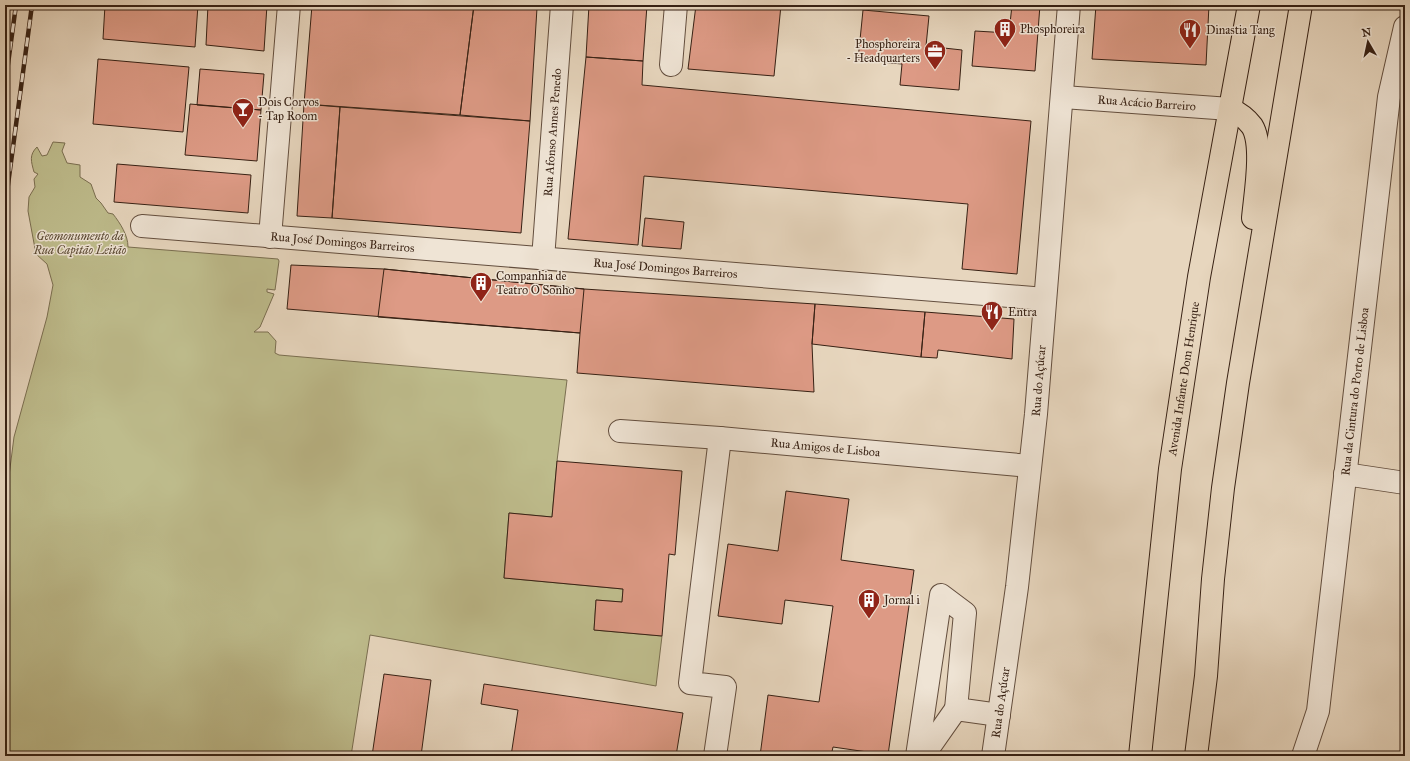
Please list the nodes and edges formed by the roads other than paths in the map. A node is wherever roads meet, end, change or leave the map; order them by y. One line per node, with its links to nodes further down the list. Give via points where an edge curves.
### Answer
1 (288, 5): 12 (street)
2 (562, 5): 13 (street, Rua Afonso Annes Penedo)
3 (676, 5): 8 (street)
4 (1069, 5): 9 (street, Rua do Açúcar)
5 (1249, 5): 10 (main road, Avenida Infante Dom Henrique)
6 (1301, 5): 15 (main road)
7 (1405, 27): 19 (street, Rua da Cintura do Porto de Lisboa, via 1389,97)
8 (671, 65)
9 (1062, 97): 10 (street, Rua Acácio Barreiro); 14 (street, Rua do Açúcar)
10 (1230, 109): 15 (main road, via 1241,114 1252,127 1257,139 1258,156); 27 (main road, Avenida Infante Dom Henrique, via 1199,277 1170,469)
11 (142, 226): 12 (street, Rua José Domingos Barreiros)
12 (270, 236): 13 (street, Rua José Domingos Barreiros)
13 (543, 259): 14 (street, Rua José Domingos Barreiros)
14 (1045, 299): 18 (street, Rua do Açúcar)
15 (1238, 383): 28 (main road, via 1223,488)
16 (620, 431): 17 (street, Rua Amigos de Lisboa)
17 (720, 438): 18 (street, Rua Amigos de Lisboa); 23 (street, via 690,683 725,687)
18 (1030, 466): 22 (street, Rua do Açúcar, via 1017,587)
19 (1345, 474): 20 (street); 29 (street, Rua da Cintura do Porto de Lisboa, via 1318,711)
20 (1405, 483)
21 (956, 709): 22 (street); 24 (street, via 966,613 941,595); 25 (street)
22 (999, 715): 26 (street, Rua do Açúcar)
23 (715, 756)
24 (917, 756)
25 (923, 756)
26 (993, 756)
27 (1140, 756)
28 (1196, 756)
29 (1303, 756)

